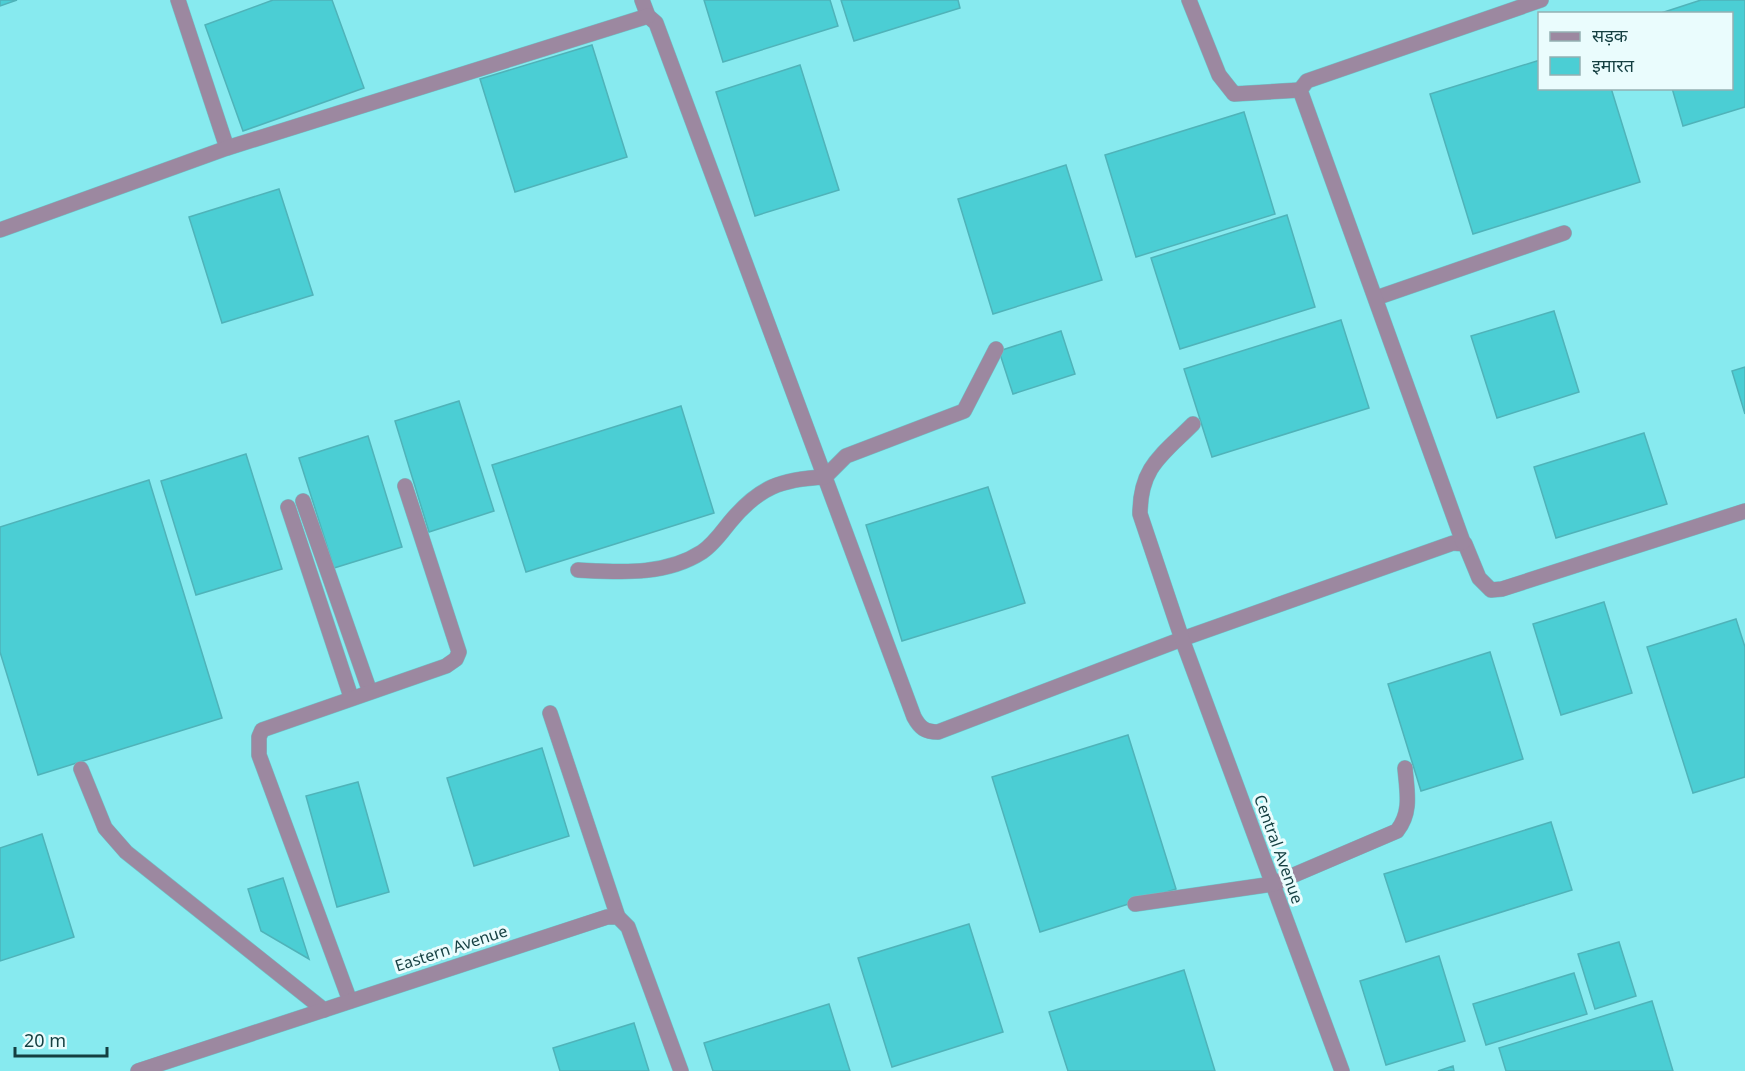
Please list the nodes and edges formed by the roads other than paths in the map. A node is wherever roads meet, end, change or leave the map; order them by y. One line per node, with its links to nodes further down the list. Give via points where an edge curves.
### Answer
1 (178, 0): 7 (street)
2 (642, 0): 5 (street)
3 (1189, 0): 6 (street, via 1219,75 1234,94)
4 (1541, 0): 6 (street, via 1307,81)
5 (648, 16): 7 (street); 13 (street, via 656,23)
6 (1300, 90): 10 (street)
7 (227, 147): 8 (street)
8 (0, 230)
9 (1564, 233): 10 (street)
10 (1376, 298): 18 (street)
11 (996, 349): 13 (street, via 964,411 846,456)
12 (1193, 424): 20 (street, Central Avenue, via 1146,473 1140,492 1140,514)
13 (825, 477): 19 (street, via 792,479 756,495 704,550 691,558 638,573); 20 (street, via 914,717 928,732 938,732)
14 (405, 486): 21 (street, via 459,652 446,666)
15 (303, 501): 21 (street)
16 (288, 507): 22 (street)
17 (1745, 511): 18 (street, via 1502,590 1484,586)
18 (1463, 542): 20 (street)
19 (578, 570)
20 (1182, 639): 26 (street, Central Avenue)
21 (370, 692): 22 (street)
22 (351, 697): 29 (street, via 262,730 258,748)
23 (550, 713): 28 (street)
24 (1405, 768): 26 (street, via 1408,808 1405,822 1397,831)
25 (81, 769): 30 (street, via 105,828 126,852)
26 (1273, 884): 27 (street); 33 (street, Central Avenue)
27 (1135, 904)
28 (618, 918): 29 (street, Eastern Avenue, via 595,920); 32 (street, via 628,927 634,941)
29 (350, 1001): 30 (street, Eastern Avenue)
30 (324, 1010): 31 (street, Eastern Avenue)
31 (138, 1071)
32 (681, 1071)
33 (1342, 1071)

